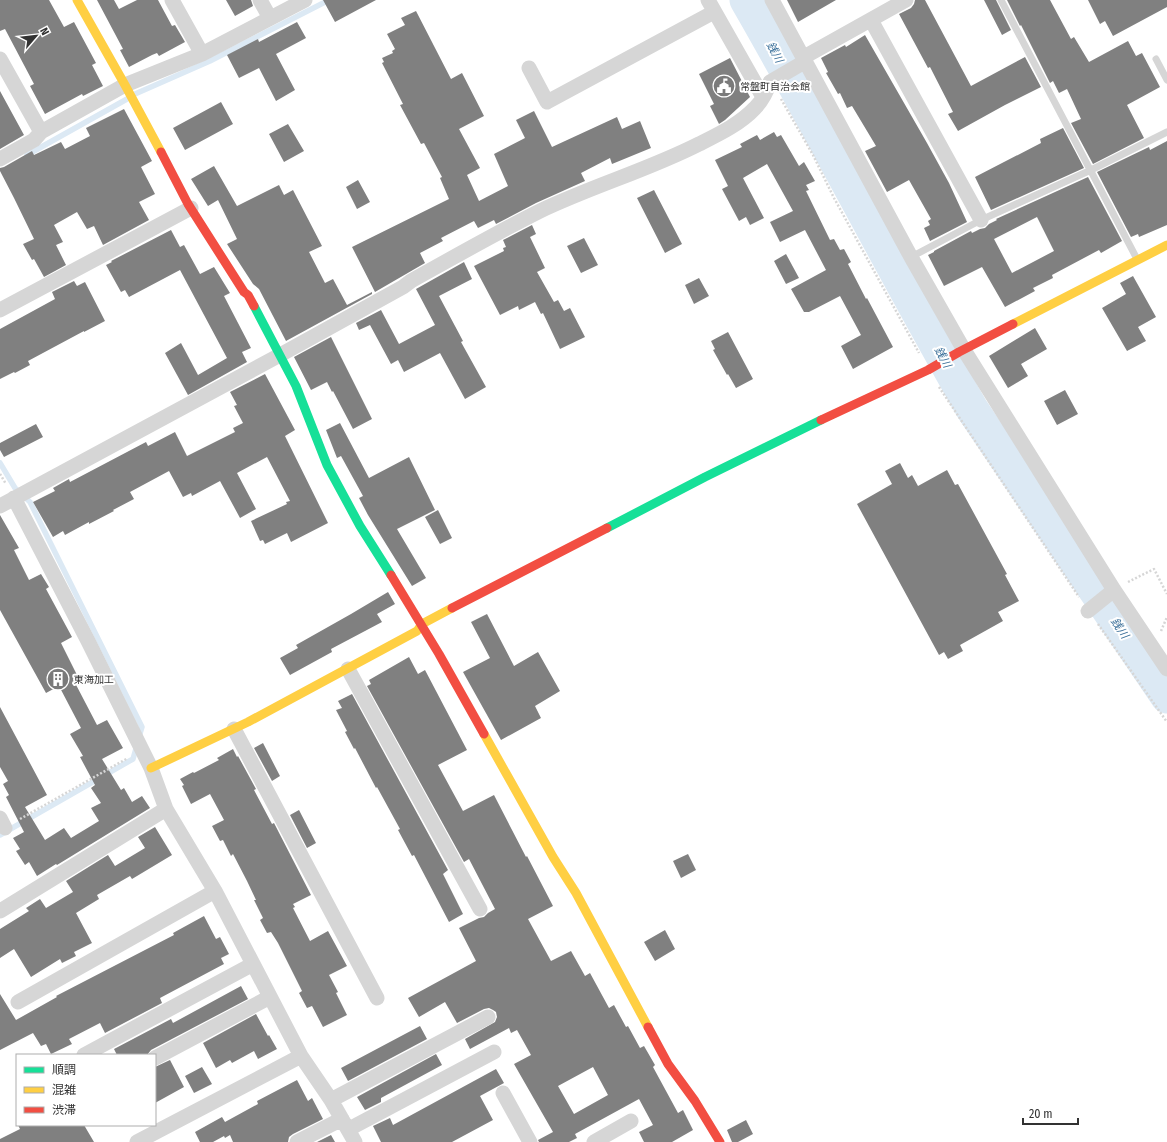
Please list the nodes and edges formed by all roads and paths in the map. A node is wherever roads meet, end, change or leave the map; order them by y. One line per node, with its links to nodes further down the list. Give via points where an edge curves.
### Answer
1 (77, 0): 17 (street)
2 (172, 0): 11 (street)
3 (260, 0): 9 (street)
4 (305, 0): 9 (street)
5 (772, 0): 14 (street)
6 (906, 0): 10 (street)
7 (1001, 0): 22 (lane)
8 (711, 6): 15 (street, via 547,102); 18 (street)
9 (270, 18): 11 (street)
10 (871, 20): 14 (street); 24 (street)
11 (202, 54): 17 (street)
12 (0, 59): 19 (street)
13 (1156, 59): 16 (lane)
14 (803, 61): 18 (street, via 770,82); 26 (street)
15 (529, 68)
16 (1167, 80)
17 (125, 85): 19 (street); 23 (street)
18 (763, 97): 30 (street, via 756,108 720,134 654,165 576,194 539,212 411,280)
19 (41, 132): 21 (street, via 34,140)
20 (1167, 132): 22 (lane)
21 (0, 159)
22 (1091, 170): 24 (lane); 27 (lane)
23 (191, 208): 28 (street); 30 (street, via 248,295)
24 (981, 220): 26 (lane)
25 (1167, 245): 27 (street)
26 (911, 257): 29 (street)
27 (1137, 260): 29 (street)
28 (0, 310)
29 (961, 351): 33 (street); 37 (street, via 712,474)
30 (280, 355): 31 (street); 37 (street, via 296,386 327,465 360,526)
31 (14, 498): 32 (street); 43 (street)
32 (0, 506)
33 (1112, 592): 34 (path, via 1154,569); 35 (street); 40 (street)
34 (1167, 594)
35 (1089, 610): 41 (path)
36 (1167, 617): 38 (path, via 1161,632)
37 (422, 624): 39 (street, via 417,631); 67 (street, via 553,857 576,893 668,1064)
38 (1164, 636)
39 (348, 669): 42 (street); 48 (street)
40 (1167, 669)
41 (1167, 722)
42 (234, 728): 44 (street); 52 (street)
43 (142, 750): 44 (street); 46 (path)
44 (151, 768): 45 (street)
45 (166, 809): 47 (street); 49 (street)
46 (2, 823)
47 (215, 891): 50 (street); 53 (street)
48 (480, 909)
49 (0, 911)
50 (253, 964): 51 (street); 56 (street)
51 (270, 997): 57 (street); 58 (street)
52 (377, 998)
53 (18, 1002)
54 (488, 1017): 60 (street)
55 (494, 1052): 62 (street)
56 (86, 1054)
57 (301, 1056): 60 (street); 63 (street)
58 (156, 1057)
59 (504, 1093): 65 (street)
60 (331, 1100): 62 (street)
61 (631, 1121): 66 (street)
62 (349, 1130): 64 (street)
63 (137, 1142)
64 (297, 1142)
65 (530, 1142)
66 (594, 1142)
67 (720, 1142)

